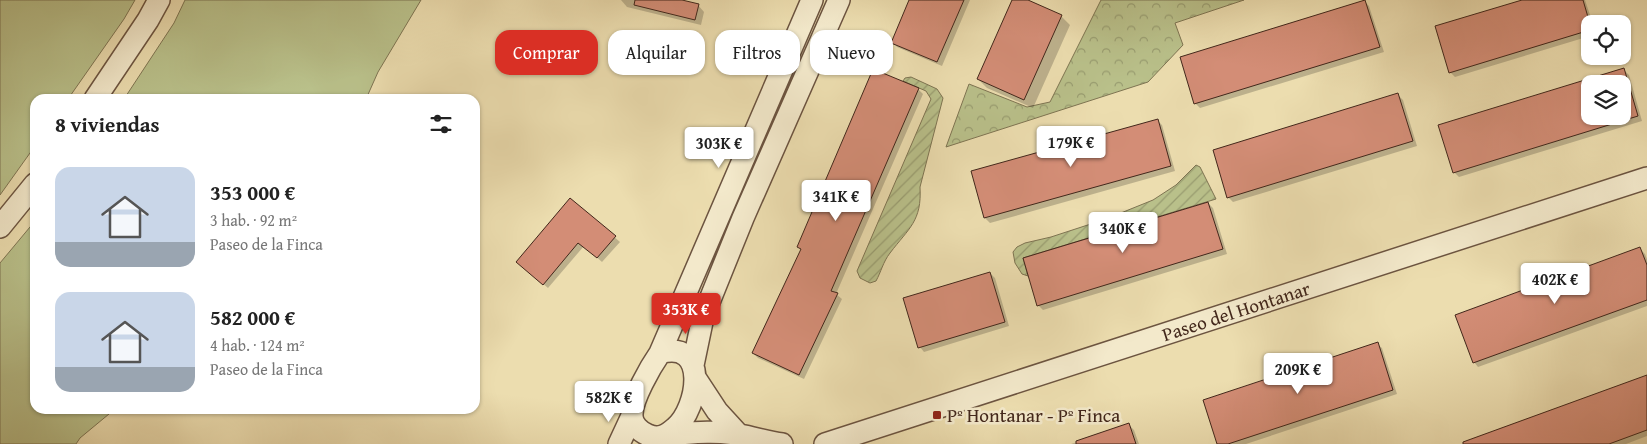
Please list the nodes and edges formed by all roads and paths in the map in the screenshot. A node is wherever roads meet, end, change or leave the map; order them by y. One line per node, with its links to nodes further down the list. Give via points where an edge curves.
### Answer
1 (159, 0): 4 (street)
2 (812, 0): 8 (street)
3 (839, 0): 9 (street, via 702,317)
4 (97, 94)
5 (1647, 178): 15 (street, Paseo del Hontanar)
6 (30, 190): 7 (street)
7 (0, 227)
8 (660, 353): 9 (street, via 680,352 688,357); 10 (street, via 649,369)
9 (694, 372): 11 (street, via 717,411); 12 (street, via 693,397 686,414 678,426)
10 (632, 416): 12 (street, via 636,427 644,434); 13 (street)
11 (739, 434): 12 (street, via 703,432); 14 (street)
12 (660, 439)
13 (620, 444)
14 (782, 444)
15 (825, 444)

